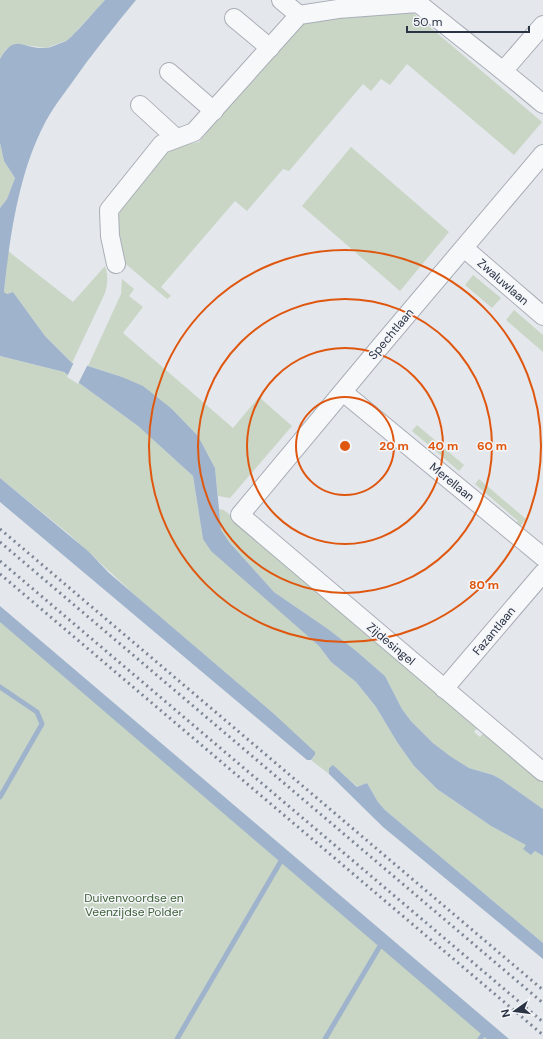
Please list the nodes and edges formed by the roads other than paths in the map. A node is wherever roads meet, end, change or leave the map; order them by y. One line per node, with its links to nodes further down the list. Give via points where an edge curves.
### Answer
1 (281, 0): 3 (street)
2 (361, 4): 3 (street); 7 (street, via 418,3 475,50)
3 (299, 15): 6 (street)
4 (234, 18): 6 (street)
5 (543, 25): 7 (street)
6 (270, 48): 11 (street)
7 (504, 70): 9 (street)
8 (169, 72): 11 (street)
9 (543, 104)
10 (140, 105): 12 (street)
11 (214, 111): 12 (street, via 194,132)
12 (176, 138): 15 (street, via 162,144 109,210 110,236)
13 (543, 154): 14 (street, Spechtlaan)
14 (464, 248): 16 (street, Zwaluwlaan); 17 (street, Spechtlaan)
15 (116, 264)
16 (543, 316)
17 (343, 392): 18 (street, Spechtlaan); 19 (street, Merellaan)
18 (240, 515): 21 (street, Zijdesingel)
19 (543, 557)
20 (543, 573): 21 (street, Fazantlaan)
21 (444, 689): 22 (street, Zijdesingel)
22 (543, 772)

